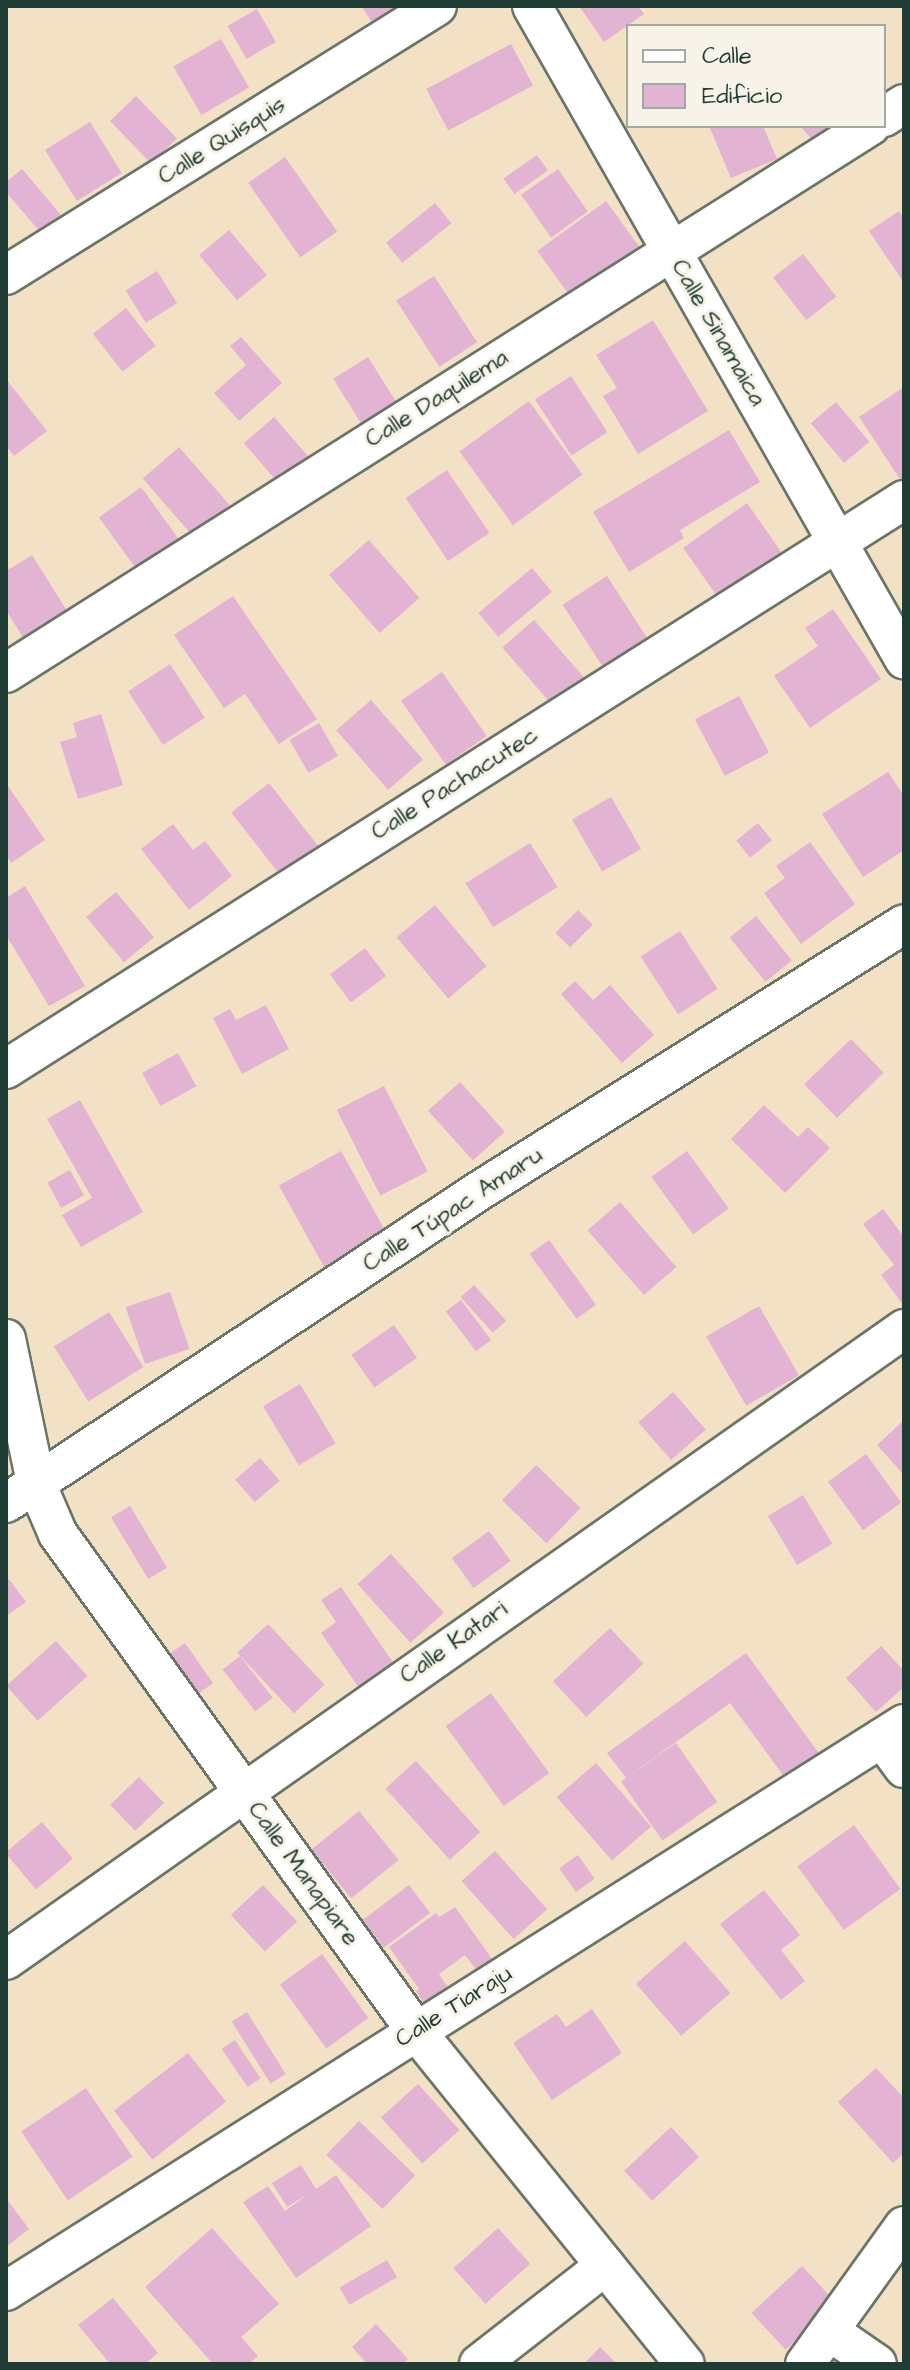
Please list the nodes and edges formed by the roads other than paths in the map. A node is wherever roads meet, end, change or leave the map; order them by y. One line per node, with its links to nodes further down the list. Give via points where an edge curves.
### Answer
1 (437, 6): 7 (street, Calle Quisquis)
2 (532, 6): 6 (street, Calle Sinamaica)
3 (904, 104): 4 (street)
4 (886, 116)
5 (867, 128): 6 (street, Calle Daquilema)
6 (671, 250): 9 (street, Calle Sinamaica); 11 (street, Calle Daquilema)
7 (6, 275)
8 (904, 500): 9 (street, Calle Pachacutec)
9 (837, 541): 10 (street, Calle Sinamaica); 13 (street, Calle Pachacutec)
10 (904, 659)
11 (6, 673)
12 (904, 924): 16 (street, Calle Túpac Amaru, via 482,1189)
13 (6, 1069)
14 (904, 1329): 18 (street, Calle Katari)
15 (6, 1339): 16 (street, Calle Manapiare)
16 (21, 1493): 18 (street, Calle Manapiare, via 58,1534)
17 (897, 1743): 20 (street, Calle Tiaraju)
18 (242, 1791): 19 (street, Calle Katari); 20 (street, Calle Manapiare)
19 (6, 1960)
20 (416, 2031): 22 (street, Calle Manapiare); 23 (street, Calle Tiaraju)
21 (904, 2226): 24 (street)
22 (605, 2266): 25 (street); 26 (street, Calle Manapiare)
23 (6, 2291)
24 (829, 2331): 27 (street); 28 (street)
25 (479, 2364)
26 (685, 2364)
27 (805, 2364)
28 (877, 2364)

